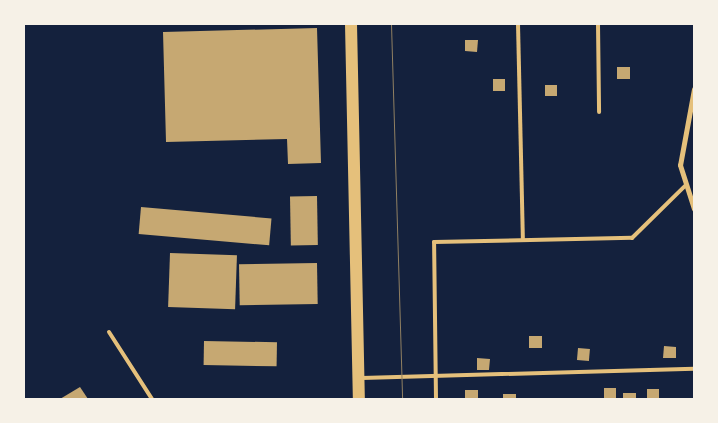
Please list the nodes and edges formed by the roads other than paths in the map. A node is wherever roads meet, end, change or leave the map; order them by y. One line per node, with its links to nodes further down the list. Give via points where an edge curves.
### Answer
1 (351, 24): 13 (main road)
2 (518, 24): 9 (lane)
3 (598, 24): 6 (lane)
4 (694, 89): 5 (street)
5 (693, 100): 7 (street, via 680,165)
6 (599, 112)
7 (684, 186): 8 (street); 9 (lane, via 632,238)
8 (694, 209)
9 (523, 240): 12 (lane, via 434,242)
10 (109, 332): 14 (lane)
11 (694, 369): 12 (lane)
12 (437, 376): 13 (lane); 16 (lane)
13 (358, 378): 15 (main road)
14 (152, 399)
15 (359, 399)
16 (436, 399)

